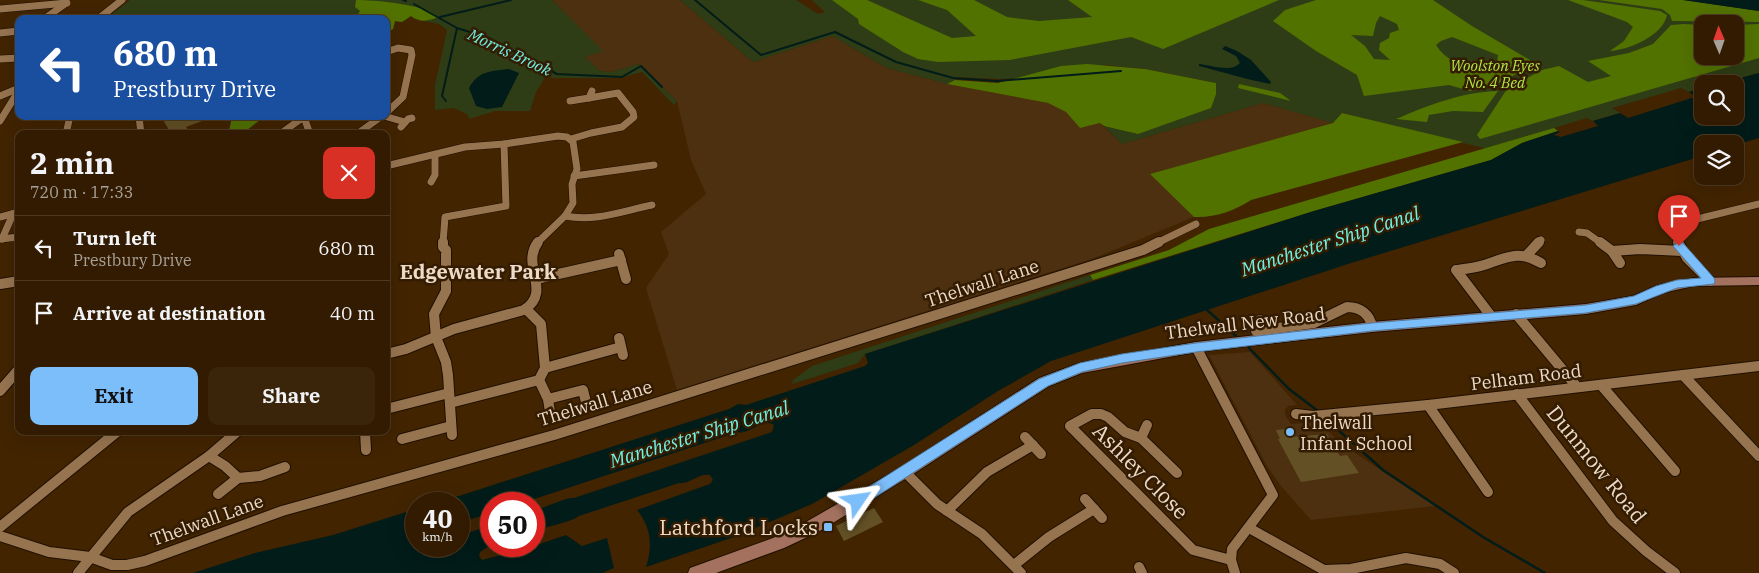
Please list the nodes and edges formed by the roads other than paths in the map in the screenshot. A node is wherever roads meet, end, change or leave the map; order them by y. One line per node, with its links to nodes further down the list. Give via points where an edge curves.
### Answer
1 (122, 0): 5 (street)
2 (69, 1): 3 (street); 4 (street)
3 (0, 9)
4 (50, 15)
5 (103, 15)
6 (15, 31): 7 (street)
7 (0, 33)
8 (390, 51): 18 (street, via 406,48 412,55 403,97)
9 (15, 58): 10 (street)
10 (0, 59)
11 (15, 88): 12 (street)
12 (0, 89)
13 (15, 90): 16 (street)
14 (15, 95): 23 (street)
15 (591, 95): 17 (street); 26 (street, via 618,93 634,117 623,127)
16 (0, 96)
17 (570, 101)
18 (390, 109)
19 (412, 118): 20 (street, via 403,125)
20 (390, 119)
21 (299, 120): 24 (street)
22 (377, 120): 25 (street)
23 (0, 122)
24 (285, 130)
25 (363, 130)
26 (571, 139): 27 (street, via 553,136); 31 (street, via 577,169)
27 (504, 144): 28 (street, via 465,147); 62 (street, via 506,206 445,217 446,291 434,314)
28 (435, 155): 29 (street); 32 (street, via 435,175)
29 (390, 165)
30 (654, 165): 31 (street)
31 (574, 176): 37 (street, via 573,203)
32 (431, 182)
33 (1759, 204): 45 (street, via 1684,224 1677,234)
34 (652, 205): 37 (street, via 604,218 588,220)
35 (15, 213): 38 (street)
36 (15, 215): 42 (street)
37 (565, 216): 49 (street, via 536,246 532,256)
38 (0, 218)
39 (1196, 224): 107 (street, Thelwall Lane, via 1143,250 1004,295 554,435 282,511 145,561 112,566)
40 (1586, 231): 44 (street)
41 (15, 237): 42 (street)
42 (1, 239)
43 (1541, 240): 46 (street)
44 (1612, 251): 45 (street); 47 (street)
45 (1682, 251): 51 (street)
46 (1527, 255): 48 (street); 57 (street, via 1516,254 1476,267 1453,266)
47 (1620, 263)
48 (1541, 264)
49 (536, 279): 50 (street, via 620,257); 55 (street, via 537,296)
50 (626, 279)
51 (1710, 281): 52 (main road, Thelwall New Road); 56 (main road, Thelwall New Road, via 1677,284 1620,304)
52 (1759, 281)
53 (15, 282): 54 (street)
54 (0, 284)
55 (526, 309): 62 (street); 67 (street, via 541,324)
56 (1516, 314): 57 (main road, Thelwall New Road); 72 (street)
57 (1491, 316): 59 (main road, Thelwall New Road)
58 (1260, 320): 60 (street)
59 (1372, 327): 60 (street, via 1364,312 1346,306 1313,324); 64 (main road, Thelwall New Road)
60 (1268, 329): 61 (street)
61 (1256, 331)
62 (436, 337): 65 (street); 75 (street, via 446,362)
63 (621, 347): 67 (street)
64 (1196, 347): 95 (main road, Thelwall New Road, via 1122,358 1059,375); 105 (street, via 1273,495)
65 (390, 353)
66 (1759, 366): 69 (street, Pelham Road)
67 (545, 368): 70 (street)
68 (15, 373): 73 (street)
69 (1683, 375): 71 (street, Pelham Road); 92 (street)
70 (539, 380): 75 (street); 76 (street)
71 (1600, 385): 72 (street, Pelham Road); 94 (street)
72 (1577, 387): 74 (street, Pelham Road)
73 (0, 390)
74 (1516, 394): 78 (street, Pelham Road); 114 (street, Dunmow Road, via 1614,521)
75 (449, 398): 79 (street); 87 (street, via 451,431)
76 (548, 399): 77 (street, via 583,390); 80 (street)
77 (586, 402)
78 (1428, 405): 81 (street, Pelham Road, via 1316,416); 98 (street)
79 (390, 408)
80 (550, 412)
81 (1296, 414)
82 (1147, 425): 86 (street, Ashley Close)
83 (113, 435): 104 (street)
84 (233, 435): 91 (street)
85 (365, 435): 89 (street)
86 (1141, 438): 96 (street, Ashley Close); 108 (street, Ashley Close, via 1125,432 1101,414 1092,414 1070,426 1193,550)
87 (402, 439)
88 (1029, 441): 90 (street); 102 (street, via 987,472)
89 (366, 450)
90 (1041, 454)
91 (208, 456): 97 (street, via 226,466); 107 (street, via 128,512)
92 (1759, 456)
93 (285, 467): 97 (street, via 260,476)
94 (1675, 471)
95 (904, 472): 102 (street, via 925,494); 111 (main road, Thelwall New Road, via 812,528)
96 (1177, 473)
97 (238, 478): 99 (street)
98 (1488, 492)
99 (218, 494)
100 (1085, 499): 101 (street)
101 (1094, 509): 103 (street); 109 (street, via 1049,536)
102 (948, 511): 109 (street, via 982,534)
103 (1102, 518)
104 (0, 527)
105 (1250, 528): 108 (street, via 1232,549); 113 (street, via 1324,570 1351,569 1406,558 1440,564)
106 (0, 536): 107 (street, Thelwall Lane, via 54,554)
107 (90, 557): 110 (street)
108 (1231, 560): 112 (street)
109 (1017, 569)
110 (78, 573)
111 (696, 573)
112 (1235, 573)
113 (1454, 573)
114 (1675, 573)

